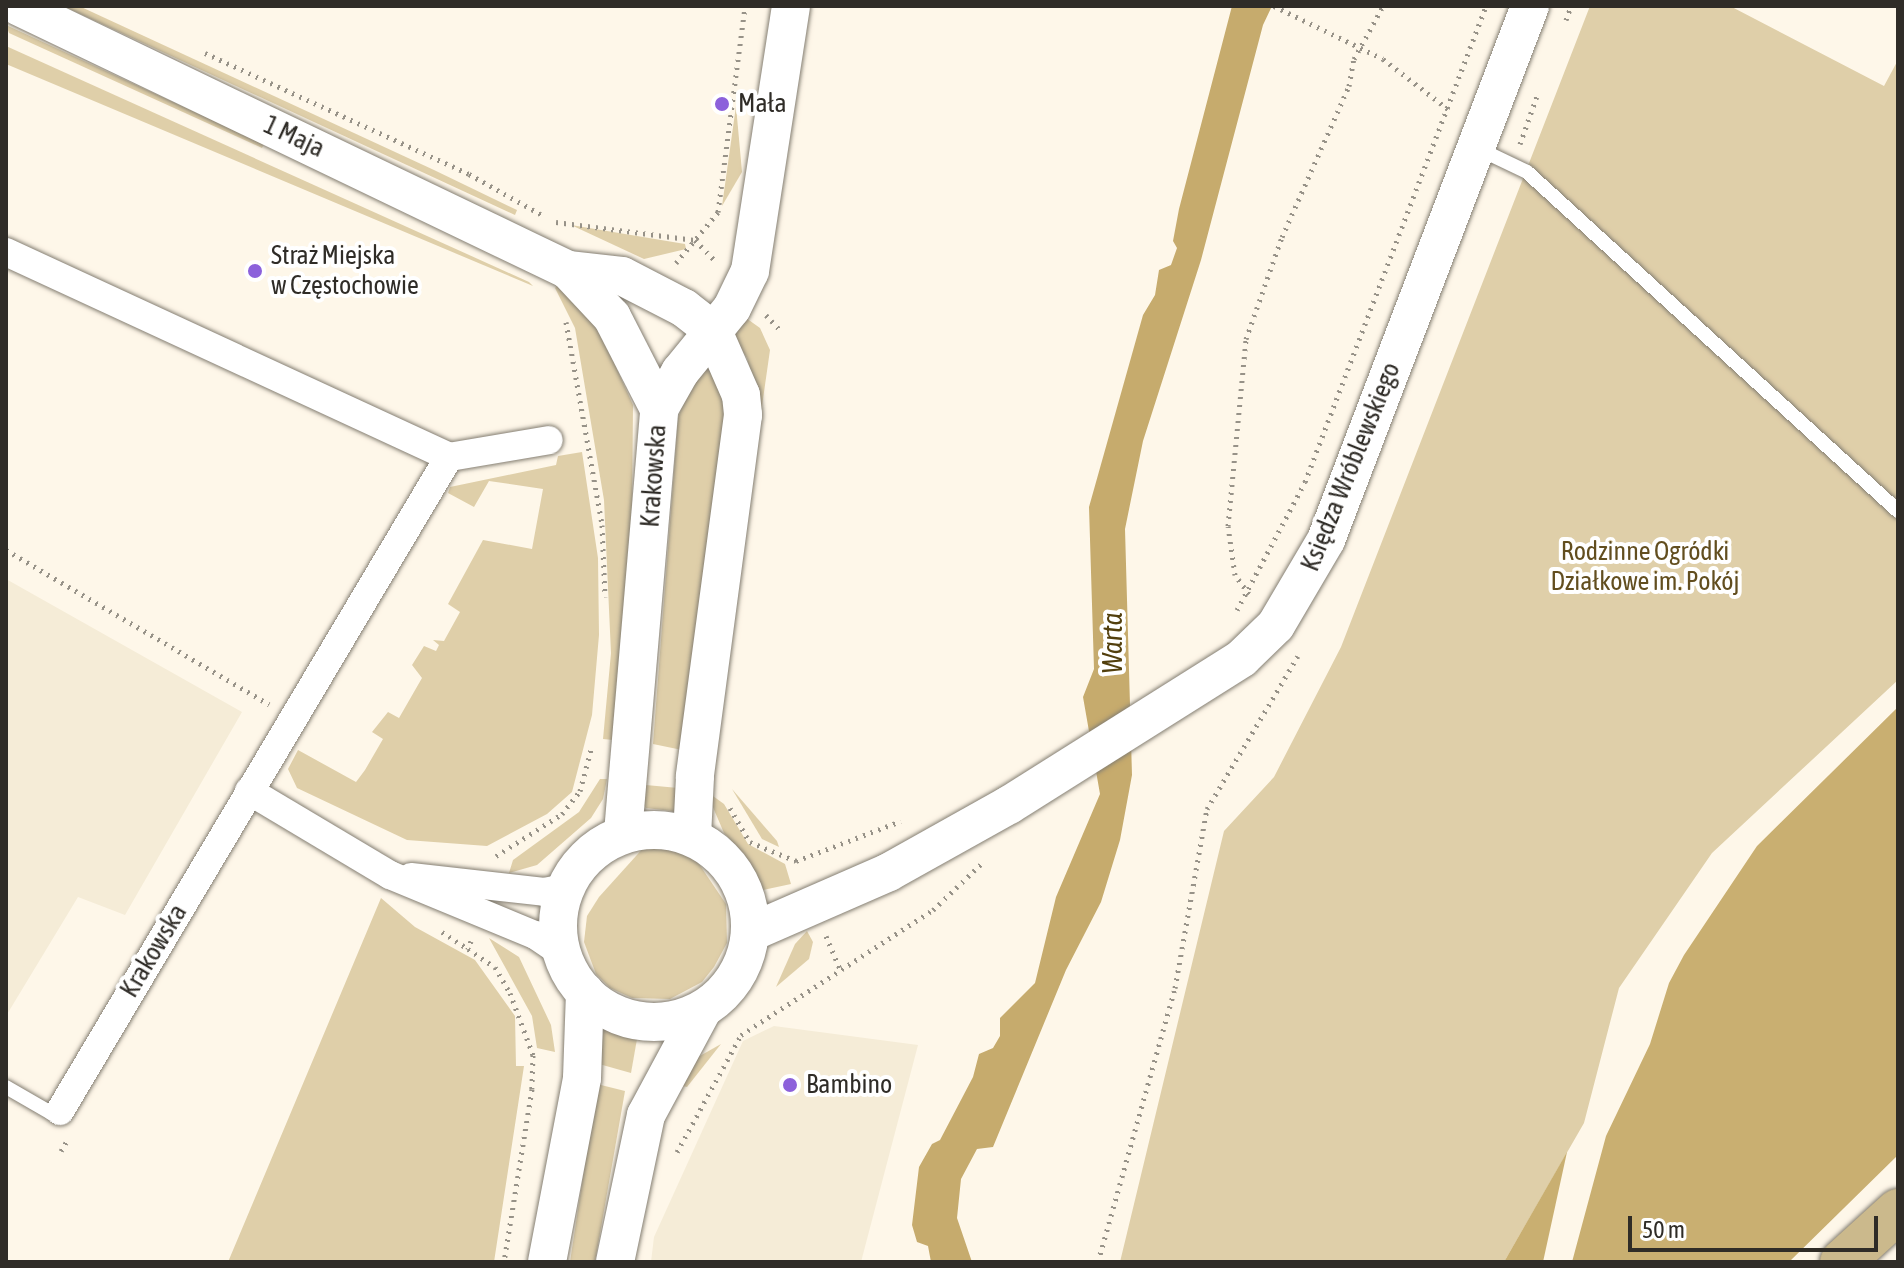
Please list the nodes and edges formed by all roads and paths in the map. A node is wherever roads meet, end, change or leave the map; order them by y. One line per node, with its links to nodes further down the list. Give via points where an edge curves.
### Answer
1 (18, 6): 16 (main road, 1 Maja)
2 (745, 6): 11 (path, via 718,212 695,240 556,222 469,174)
3 (791, 6): 18 (main road, Krakowska, via 755,251 744,286)
4 (1274, 6): 10 (path)
5 (1383, 6): 10 (path)
6 (1486, 6): 12 (path)
7 (1530, 6): 13 (main road, Księdza Wróblewskiego)
8 (1571, 6): 9 (path)
9 (1566, 18)
10 (1360, 47): 12 (path); 24 (path, via 1246,339 1228,526 1235,575)
11 (194, 48)
12 (1447, 108): 13 (path); 24 (path, via 1305,482)
13 (1480, 138): 14 (path); 22 (lane, via 1527,172); 27 (main road, Księdza Wróblewskiego, via 1326,540)
14 (1520, 143)
15 (6, 252): 21 (street)
16 (568, 270): 18 (main road, 1 Maja, via 622,276 684,308); 19 (main road, 1 Maja, via 612,317)
17 (563, 309): 25 (path, via 602,525)
18 (713, 331): 19 (main road, Krakowska); 34 (main road, 1 Maja, via 741,395 743,415 695,777)
19 (659, 409): 33 (main road, Krakowska)
20 (549, 440): 21 (street)
21 (449, 457): 28 (street, Krakowska)
22 (1898, 511)
23 (6, 550): 28 (path)
24 (1248, 593): 26 (path); 27 (path)
25 (605, 612)
26 (1234, 615)
27 (1276, 625): 41 (main road, Księdza Wróblewskiego, via 1242,658 1009,805 889,872); 53 (path, via 1301,652 1207,809 1175,988)
28 (294, 718): 30 (street, Krakowska)
29 (594, 738): 37 (path, via 580,791 562,814 496,856)
30 (249, 791): 36 (street); 47 (street, Krakowska)
31 (727, 803): 32 (path, via 750,842 796,861)
32 (916, 816)
33 (623, 833): 34 (main road, via 661,830); 38 (main road, via 592,852)
34 (692, 837): 41 (main road, via 734,872)
35 (995, 854): 48 (path, via 933,910 741,1035 688,1125)
36 (390, 875): 37 (street); 39 (street)
37 (490, 885): 38 (street, via 544,892)
38 (565, 888): 43 (main road, via 558,916)
39 (482, 915): 42 (path); 43 (street, via 535,935)
40 (429, 924): 42 (path)
41 (754, 931): 45 (main road, via 736,975)
42 (468, 949): 50 (path, via 495,967 533,1055)
43 (562, 953): 44 (main road)
44 (585, 992): 45 (main road, via 628,1019 654,1022); 51 (main road, via 582,1078)
45 (703, 1009): 52 (main road, via 646,1115)
46 (6, 1087): 47 (lane, via 51,1113)
47 (60, 1111)
48 (671, 1167)
49 (1898, 1211): 54 (main road)
50 (504, 1262)
51 (547, 1262)
52 (615, 1262)
53 (1098, 1262)
54 (1842, 1262)

